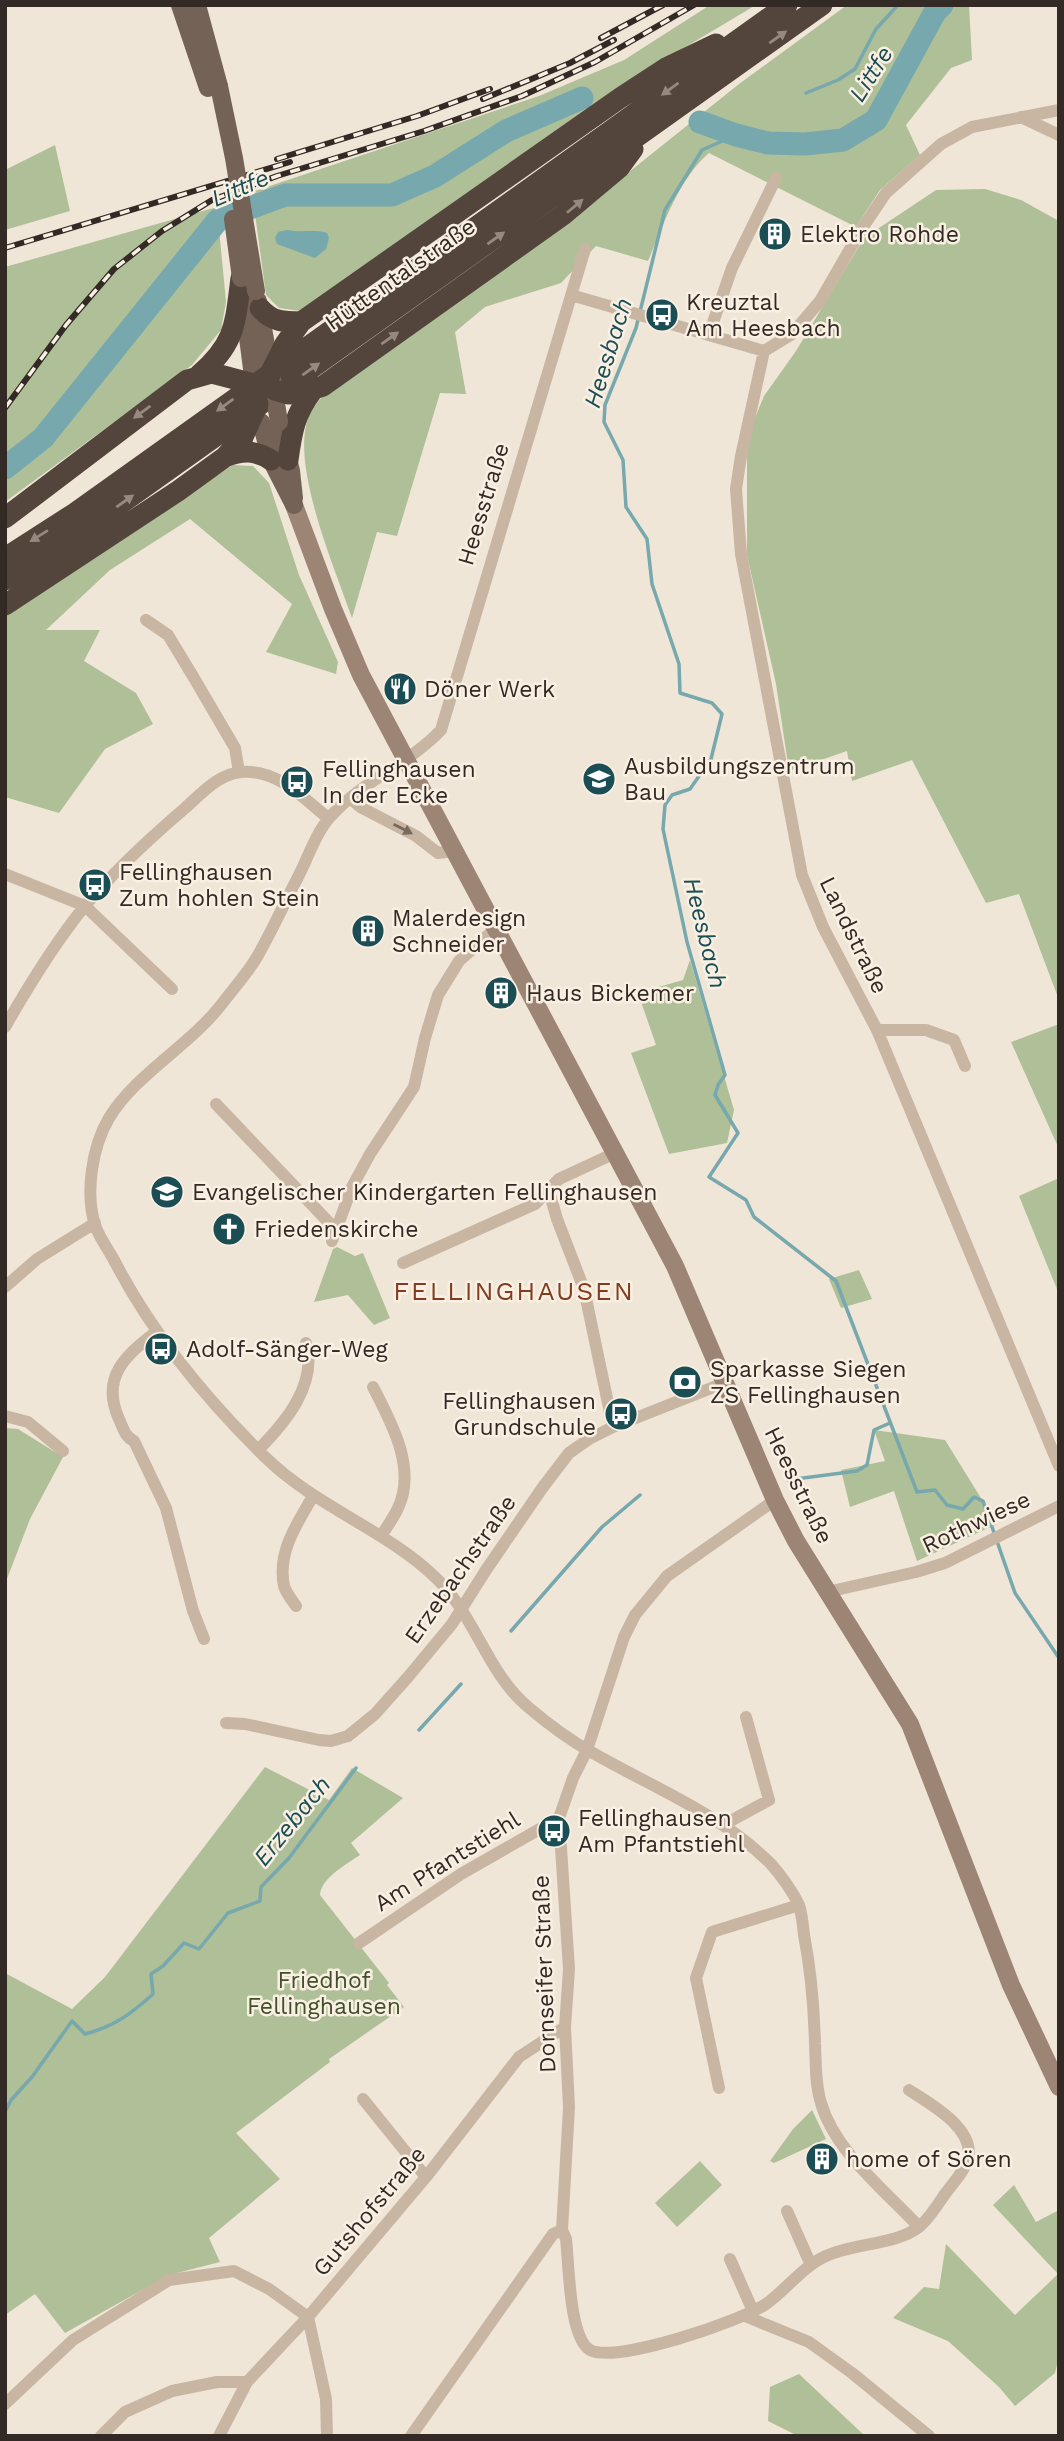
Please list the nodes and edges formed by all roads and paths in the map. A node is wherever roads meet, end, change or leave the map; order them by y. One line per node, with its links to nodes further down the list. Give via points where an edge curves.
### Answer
1 (180, 5): 6 (main road, Heesstraße)
2 (197, 5): 6 (main road, Heesstraße)
3 (787, 5): 5 (highway, Hüttentalstraße)
4 (822, 5): 9 (highway, Hüttentalstraße, one-way to 4)
5 (765, 20): 15 (highway, via 666,68); 24 (highway, Hüttentalstraße, one-way to 24, via 75,513)
6 (213, 87): 13 (main road, Heesstraße, bridge, via 229,190)
7 (1059, 110): 8 (street)
8 (1021, 117): 10 (street); 17 (street, via 972,127 941,144 886,193 820,301 792,334)
9 (647, 130): 20 (highway, one-way to 9, via 323,386 563,215 619,168); 25 (highway, Hüttentalstraße, one-way to 9, via 85,529)
10 (1059, 135)
11 (776, 178): 16 (street, via 732,268)
12 (585, 248): 14 (street, Heesstraße)
13 (252, 292): 15 (highway, via 265,314 280,322); 18 (highway, via 226,346); 19 (main road, Heesstraße); 19 (main road, Heesstraße)
14 (571, 295): 16 (street); 28 (street, Heesstraße, via 441,730)
15 (301, 322): 19 (highway)
16 (709, 334): 17 (street)
17 (764, 351): 38 (street, Landstraße, via 736,489 741,554 802,875 823,928)
18 (199, 375): 19 (highway, via 212,373); 23 (highway, one-way to 23, via 134,418)
19 (261, 386): 20 (highway, bridge, via 288,394); 21 (highway, bridge, via 243,437); 22 (main road, Heesstraße)
20 (307, 391): 22 (highway)
21 (225, 457): 22 (highway, via 246,451); 26 (highway)
22 (280, 460): 28 (main road, Heesstraße, via 333,609)
23 (5, 518)
24 (5, 558)
25 (5, 580)
26 (5, 605)
27 (146, 620): 29 (street, via 168,635 235,748)
28 (405, 759): 30 (street); 32 (main road, Heesstraße)
29 (239, 772): 31 (street, via 264,773 281,780); 34 (street, via 219,779 146,841)
30 (351, 799): 31 (street); 32 (street, one-way to 32, via 438,853)
31 (328, 818): 43 (street, via 255,961 206,1024 123,1100 109,1119 96,1147 90,1185)
32 (455, 851): 35 (main road, Heesstraße)
33 (5, 874): 34 (street)
34 (85, 906): 36 (street); 37 (street, via 38,970)
35 (495, 929): 40 (street, via 459,961 438,995 414,1087 352,1187 334,1235); 41 (main road, Heesstraße)
36 (172, 989)
37 (5, 1027)
38 (877, 1030): 39 (street, via 926,1030 954,1040); 54 (street, Landstraße)
39 (965, 1066)
40 (216, 1104)
41 (615, 1153): 42 (street, via 559,1179); 48 (main road, Heesstraße, via 675,1266)
42 (549, 1191): 44 (street, via 535,1204); 51 (street, via 584,1289)
43 (94, 1223): 45 (street, via 37,1259); 46 (street)
44 (403, 1263)
45 (5, 1287)
46 (156, 1332): 52 (street); 62 (street, via 127,1354 116,1378 114,1404 166,1508)
47 (306, 1343): 52 (street, via 309,1367 302,1390 280,1428)
48 (724, 1383): 51 (street, Erzebachstraße); 56 (main road, Heesstraße)
49 (373, 1387): 58 (street, via 392,1424 404,1471 399,1506)
50 (5, 1416): 53 (street, via 28,1422)
51 (613, 1427): 61 (street, Erzebachstraße, via 569,1453)
52 (258, 1450): 55 (street)
53 (62, 1451)
54 (1059, 1466)
55 (313, 1496): 58 (street); 60 (street, via 288,1540 284,1557 284,1588)
56 (775, 1500): 59 (main road, Heesstraße); 65 (street, Dornseifer Straße, via 676,1569 650,1594 624,1637)
57 (1059, 1506): 59 (street, Rothwiese, via 944,1563)
58 (381, 1536): 61 (street, via 435,1577)
59 (827, 1592): 71 (main road, Heesstraße, via 910,1724 1011,1985)
60 (296, 1606)
61 (462, 1607): 64 (street, Erzebachstraße, via 383,1705 348,1736 319,1740); 65 (street, via 513,1692)
62 (204, 1639)
63 (746, 1717): 67 (street, via 769,1800)
64 (226, 1723)
65 (587, 1750): 66 (street, Dornseifer Straße); 67 (street)
66 (559, 1818): 69 (street, Am Pfantstiehl, via 461,1874); 70 (street, Dornseifer Straße, via 569,1969)
67 (725, 1824): 68 (street, via 774,1867)
68 (799, 1905): 72 (street, via 712,1932 696,1978); 77 (street, via 814,1997 821,2104 844,2145)
69 (359, 1943)
70 (565, 2027): 75 (street, Gutshofstraße, via 519,2057); 78 (street, Dornseifer Straße, via 569,2107)
71 (1059, 2087)
72 (719, 2088)
73 (909, 2090): 77 (street, via 951,2117 969,2157)
74 (363, 2099): 75 (street)
75 (426, 2177): 82 (street, Gutshofstraße)
76 (787, 2211): 80 (street)
77 (919, 2227): 80 (street, Dornseifer Straße, via 835,2252)
78 (562, 2231): 81 (street, Dornseifer Straße, via 578,2336 588,2349 603,2355 623,2352); 88 (street, via 553,2234)
79 (730, 2259): 81 (street)
80 (811, 2265): 81 (street, Dornseifer Straße)
81 (749, 2314): 89 (street, via 809,2342)
82 (308, 2317): 83 (street, Gutshofstraße); 84 (street, via 234,2272 169,2280 73,2340); 87 (street, via 326,2399)
83 (247, 2382): 85 (street, via 217,2382 172,2391 125,2412); 86 (street, Gutshofstraße)
84 (5, 2404)
85 (100, 2436)
86 (219, 2436)
87 (327, 2436)
88 (411, 2436)
89 (929, 2436)

